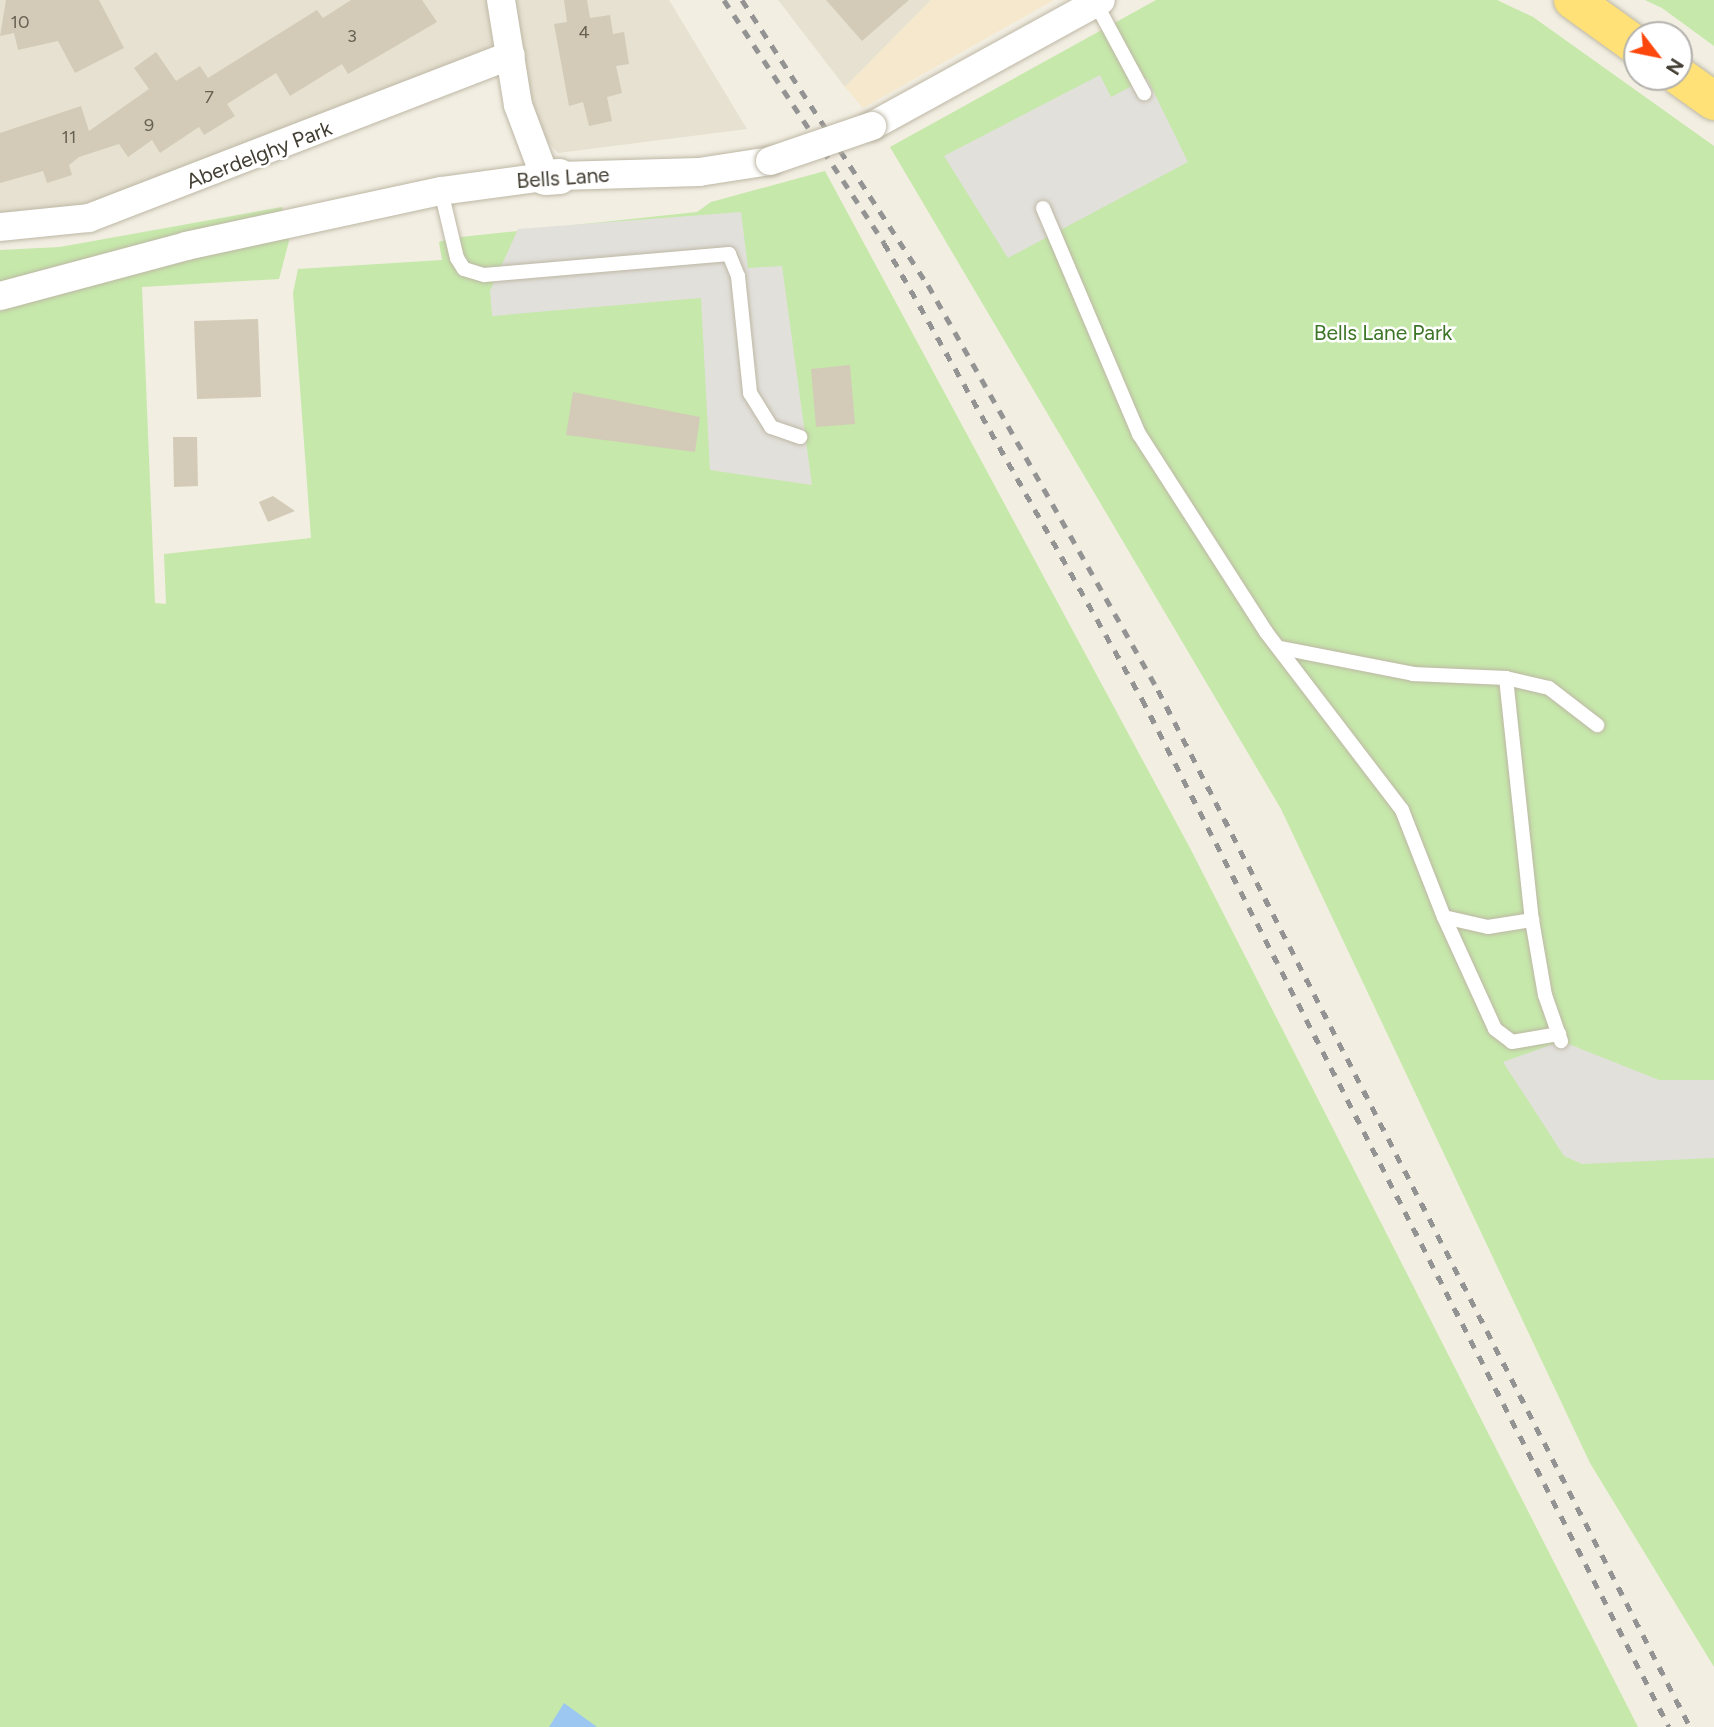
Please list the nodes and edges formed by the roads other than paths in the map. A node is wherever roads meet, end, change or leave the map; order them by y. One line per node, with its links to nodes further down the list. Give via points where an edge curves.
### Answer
1 (501, 0): 5 (street)
2 (1573, 0): 4 (highway)
3 (1097, 1): 7 (lane); 9 (street, Bells Lane, bridge, via 872,126 770,161 699,172)
4 (1623, 36)
5 (511, 55): 9 (street, via 518,105); 12 (street, Aberdelghy Park, via 89,218)
6 (1693, 86): 8 (highway)
7 (1144, 93)
8 (1714, 102)
9 (552, 177): 10 (street, Bells Lane)
10 (441, 191): 13 (street, Bells Lane, via 186,246); 14 (lane, via 457,258 464,268 484,275 729,254 738,276 750,394 771,427)
11 (1044, 208): 15 (lane, via 1139,434 1192,523)
12 (0, 227)
13 (0, 296)
14 (800, 437)
15 (1281, 648): 16 (lane, via 1413,674); 18 (lane, via 1402,810)
16 (1506, 678): 17 (lane, via 1549,688); 19 (lane)
17 (1597, 724)
18 (1444, 917): 19 (lane, via 1488,927); 19 (lane, via 1495,1029 1511,1042 1560,1037)
19 (1532, 920)

